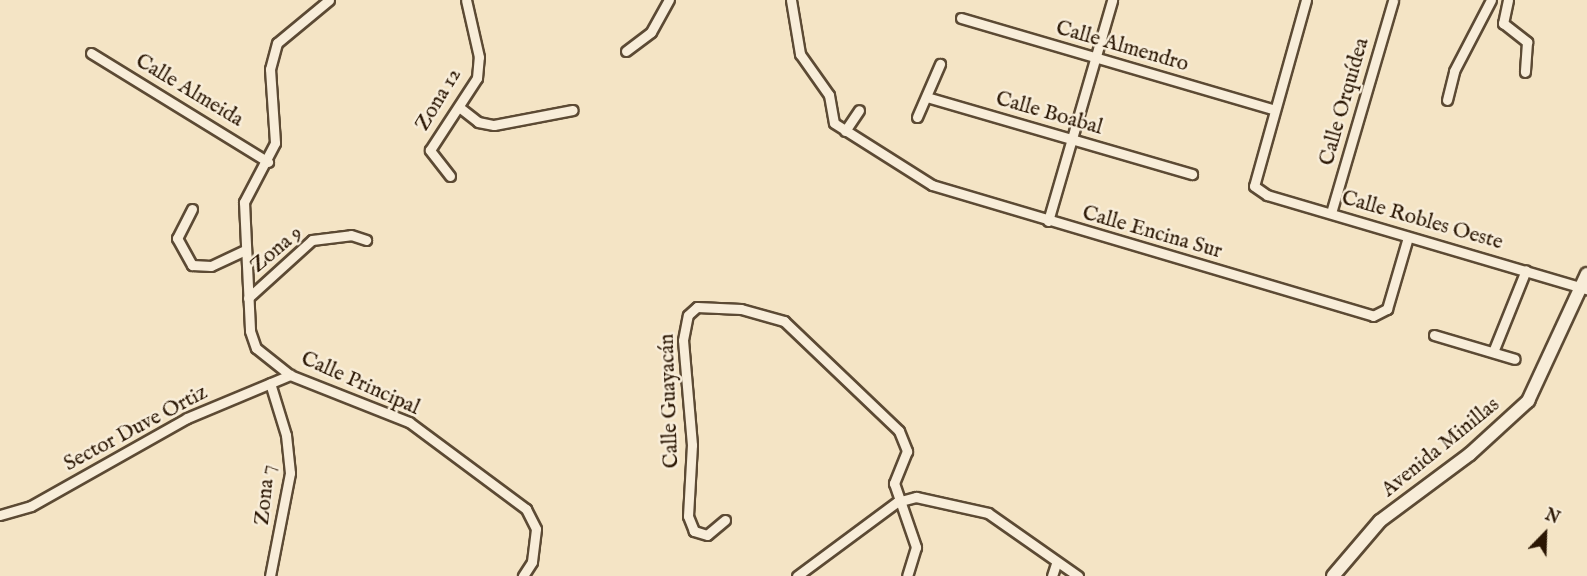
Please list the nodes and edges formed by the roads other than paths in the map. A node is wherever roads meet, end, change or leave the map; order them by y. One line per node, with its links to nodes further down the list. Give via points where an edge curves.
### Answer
1 (329, 0): 25 (street, Calle Principal, via 277,43 270,69 275,143)
2 (466, 0): 18 (street, Zona 12, via 479,57 477,78)
3 (669, 0): 11 (street, via 651,32)
4 (791, 0): 23 (street, via 800,54 829,95 834,123)
5 (1112, 0): 13 (street)
6 (1306, 0): 19 (street)
7 (1394, 0): 29 (street, Calle Orquídea)
8 (1491, 0): 17 (street, via 1454,71)
9 (1508, 0): 15 (street, via 1503,23 1527,42)
10 (961, 18): 13 (street, Calle Almendro)
11 (626, 51)
12 (91, 53): 25 (street, Calle Almeida)
13 (1095, 58): 19 (street, Calle Almendro); 24 (street)
14 (940, 64): 16 (street)
15 (1525, 72)
16 (930, 98): 22 (street); 24 (street, Calle Boabal)
17 (1447, 100)
18 (459, 107): 20 (street, via 478,122 494,125); 27 (street, Zona 12, via 430,150)
19 (1273, 109): 29 (street, Calle Robles Oeste, via 1254,186 1267,195)
20 (573, 110)
21 (859, 110): 23 (street)
22 (917, 117)
23 (845, 131): 30 (street, Calle Encina Sur, via 932,185)
24 (1072, 139): 26 (street, Calle Boabal); 30 (street)
25 (268, 162): 33 (street, Calle Principal, via 244,202)
26 (1192, 174)
27 (450, 177)
28 (192, 209): 33 (street, via 177,238 192,265 211,266)
29 (1331, 213): 31 (street, Calle Robles Oeste)
30 (1048, 221): 31 (street, Calle Encina Sur, via 1373,316 1387,309)
31 (1408, 237): 34 (street, Calle Robles Oeste)
32 (366, 240): 37 (street, Zona 9, via 351,235 312,240)
33 (246, 250): 37 (street, Calle Principal)
34 (1526, 270): 36 (street, Calle Robles Oeste); 39 (street)
35 (1587, 274): 36 (street, Avenida Minillas)
36 (1584, 288): 53 (street, Avenida Minillas, via 1528,401 1470,454 1380,521)
37 (248, 298): 41 (street, Calle Principal, via 256,348)
38 (1434, 335): 39 (street)
39 (1493, 352): 40 (street)
40 (1515, 359)
41 (290, 375): 42 (street, Sector Duve Ortiz); 48 (street, Calle Principal, via 409,422 526,509 536,528 532,562)
42 (270, 383): 44 (street, Sector Duve Ortiz, via 187,418 31,506); 47 (street, Zona 7, via 286,435 290,473)
43 (897, 502): 45 (street, Calle Guayacán, via 894,483 907,451 899,431 784,321 741,309 697,307 688,315 683,340 692,445 688,516 694,531 707,535); 46 (street, via 916,497 948,500 988,513); 49 (street); 50 (street, via 916,547)
44 (0, 515)
45 (725, 520)
46 (1056, 564): 51 (street); 52 (street)
47 (270, 576)
48 (523, 576)
49 (797, 576)
50 (907, 576)
51 (1052, 576)
52 (1078, 576)
53 (1333, 576)

